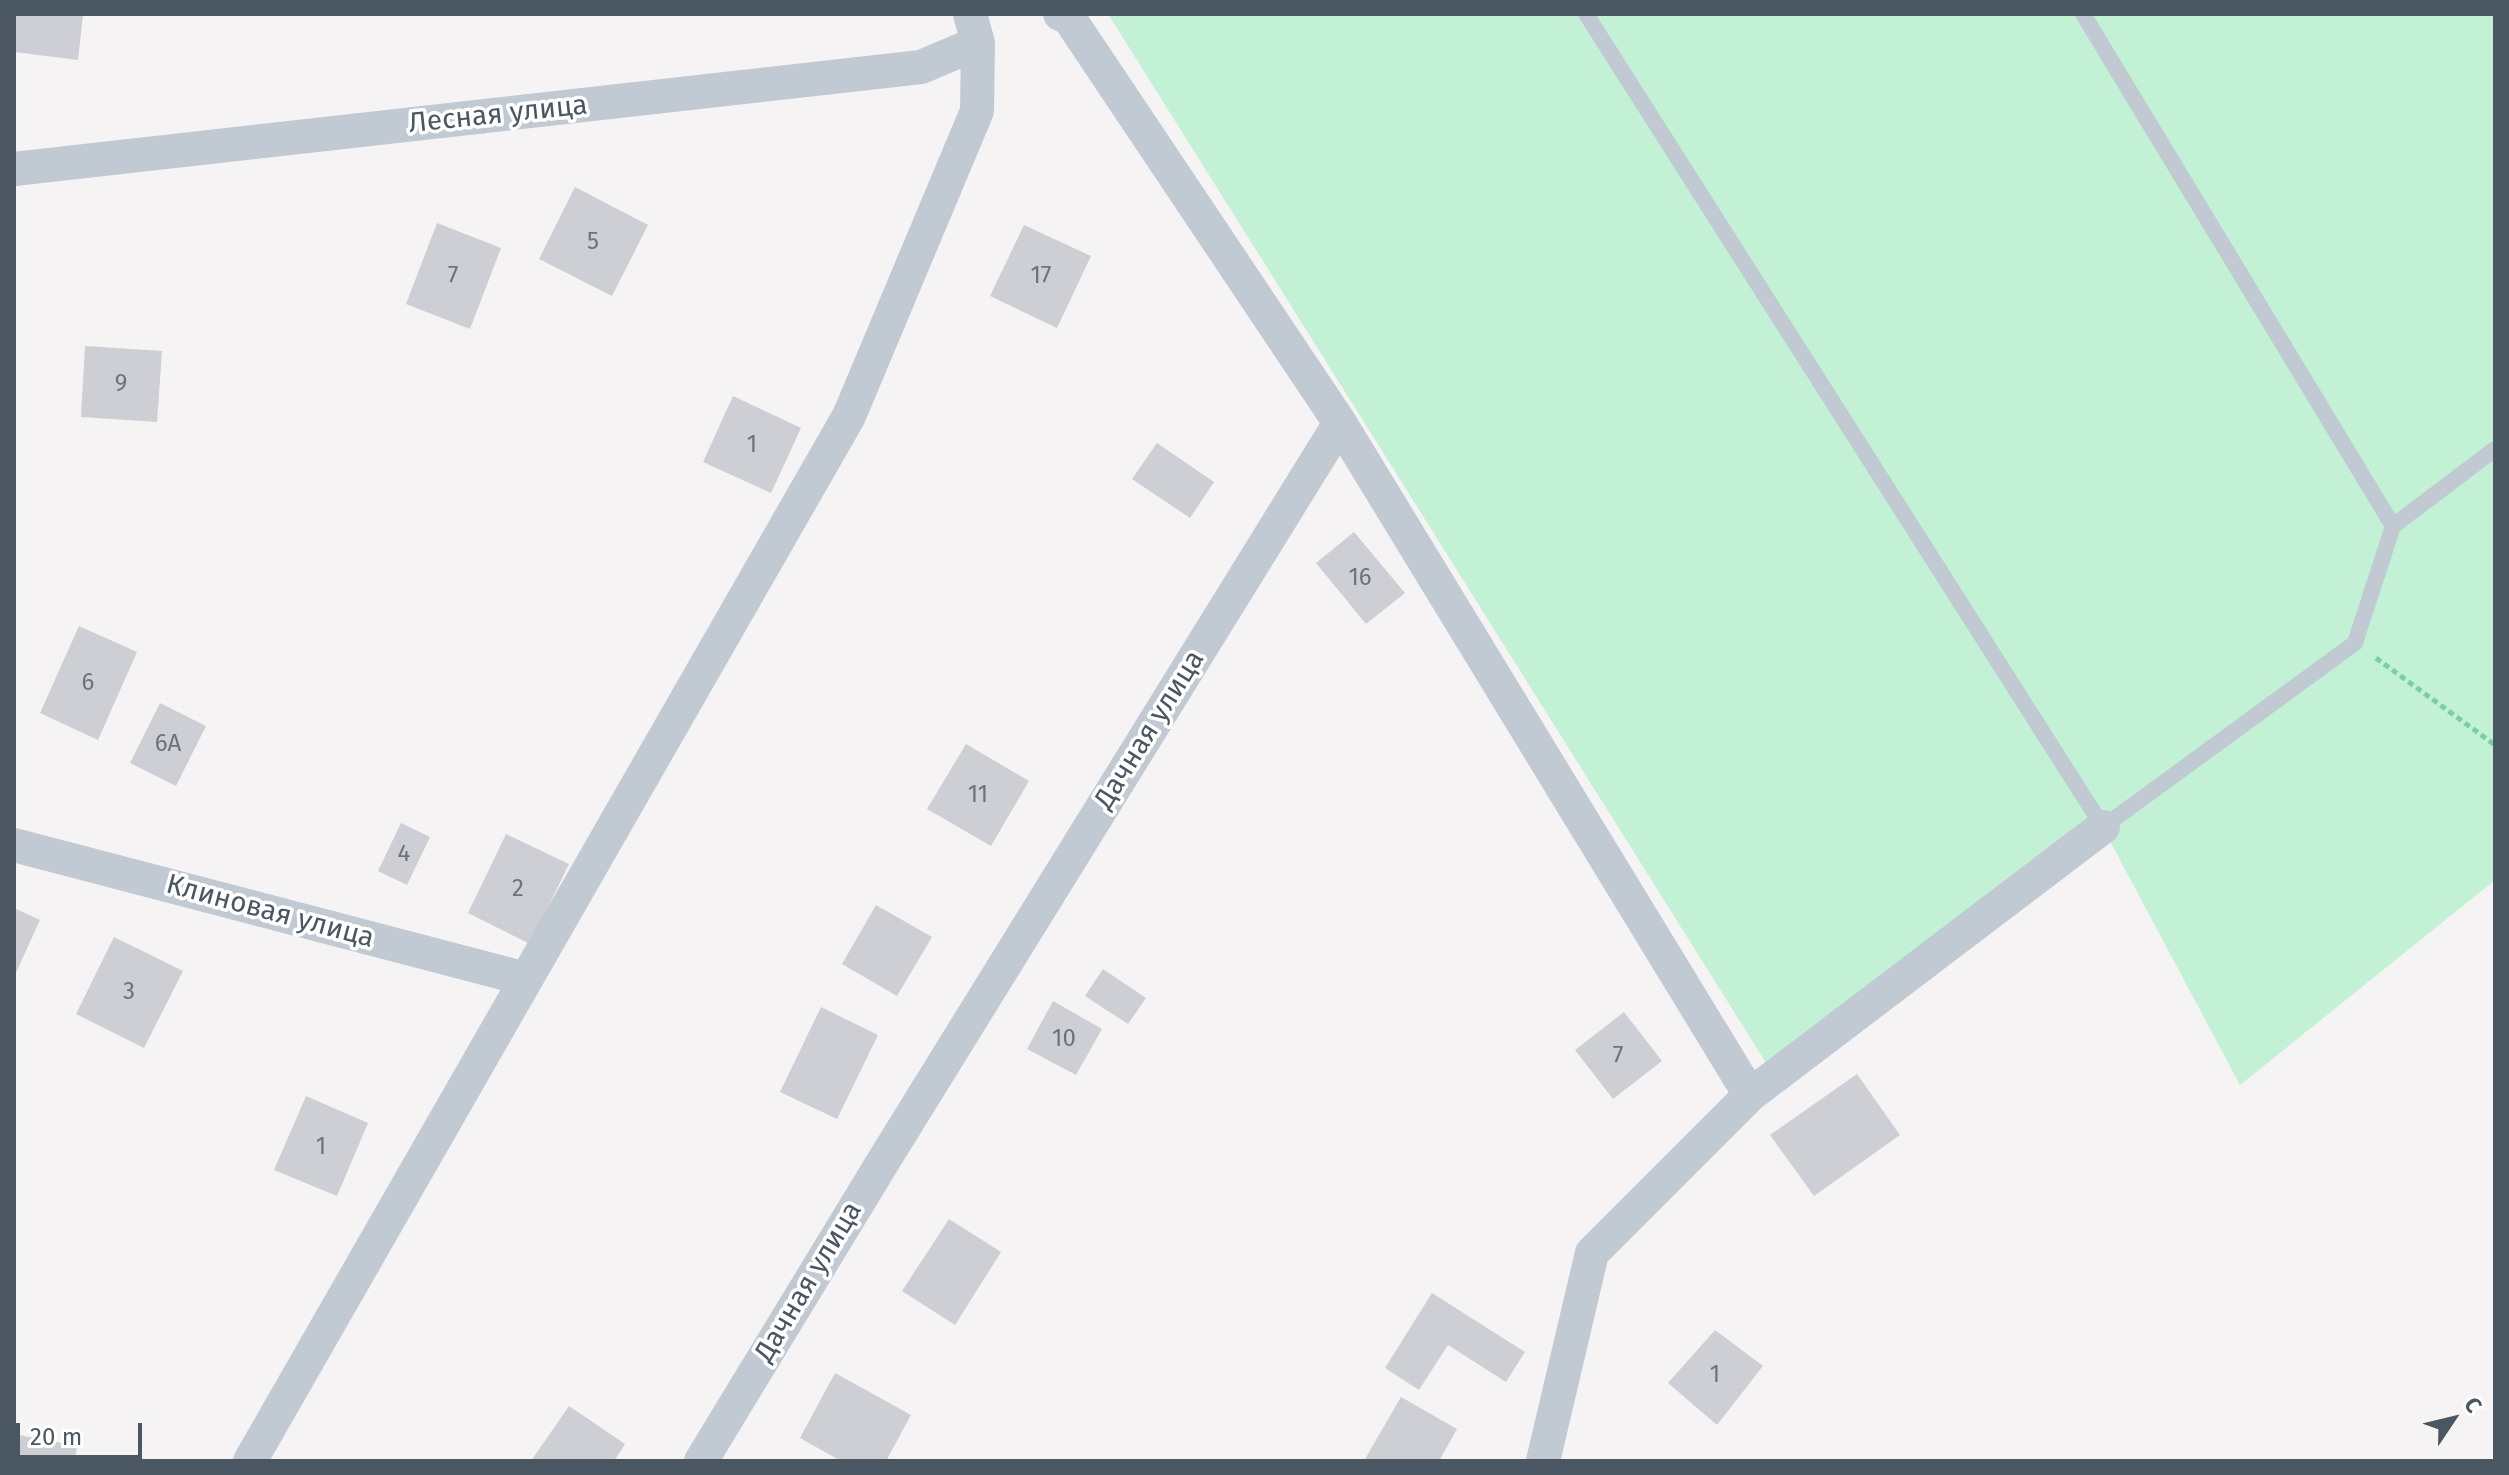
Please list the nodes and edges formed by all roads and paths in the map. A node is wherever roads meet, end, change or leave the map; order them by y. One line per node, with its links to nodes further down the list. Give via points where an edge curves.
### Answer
1 (1060, 14): 6 (street, via 1069,18)
2 (1586, 14): 11 (lane)
3 (2083, 14): 8 (lane)
4 (974, 29): 5 (street, Лесная улица, via 921,67); 13 (street, via 977,111 849,416)
5 (14, 169)
6 (1340, 423): 14 (street); 16 (street, Дачная улица)
7 (2495, 449): 8 (lane)
8 (2393, 526): 9 (lane)
9 (2355, 643): 10 (path); 11 (lane)
10 (2495, 745)
11 (2103, 827): 14 (street)
12 (14, 845): 13 (street, Клиновая улица)
13 (526, 979): 15 (street)
14 (1762, 1086): 17 (street, via 1592,1253)
15 (250, 1461)
16 (701, 1461)
17 (1543, 1461)

